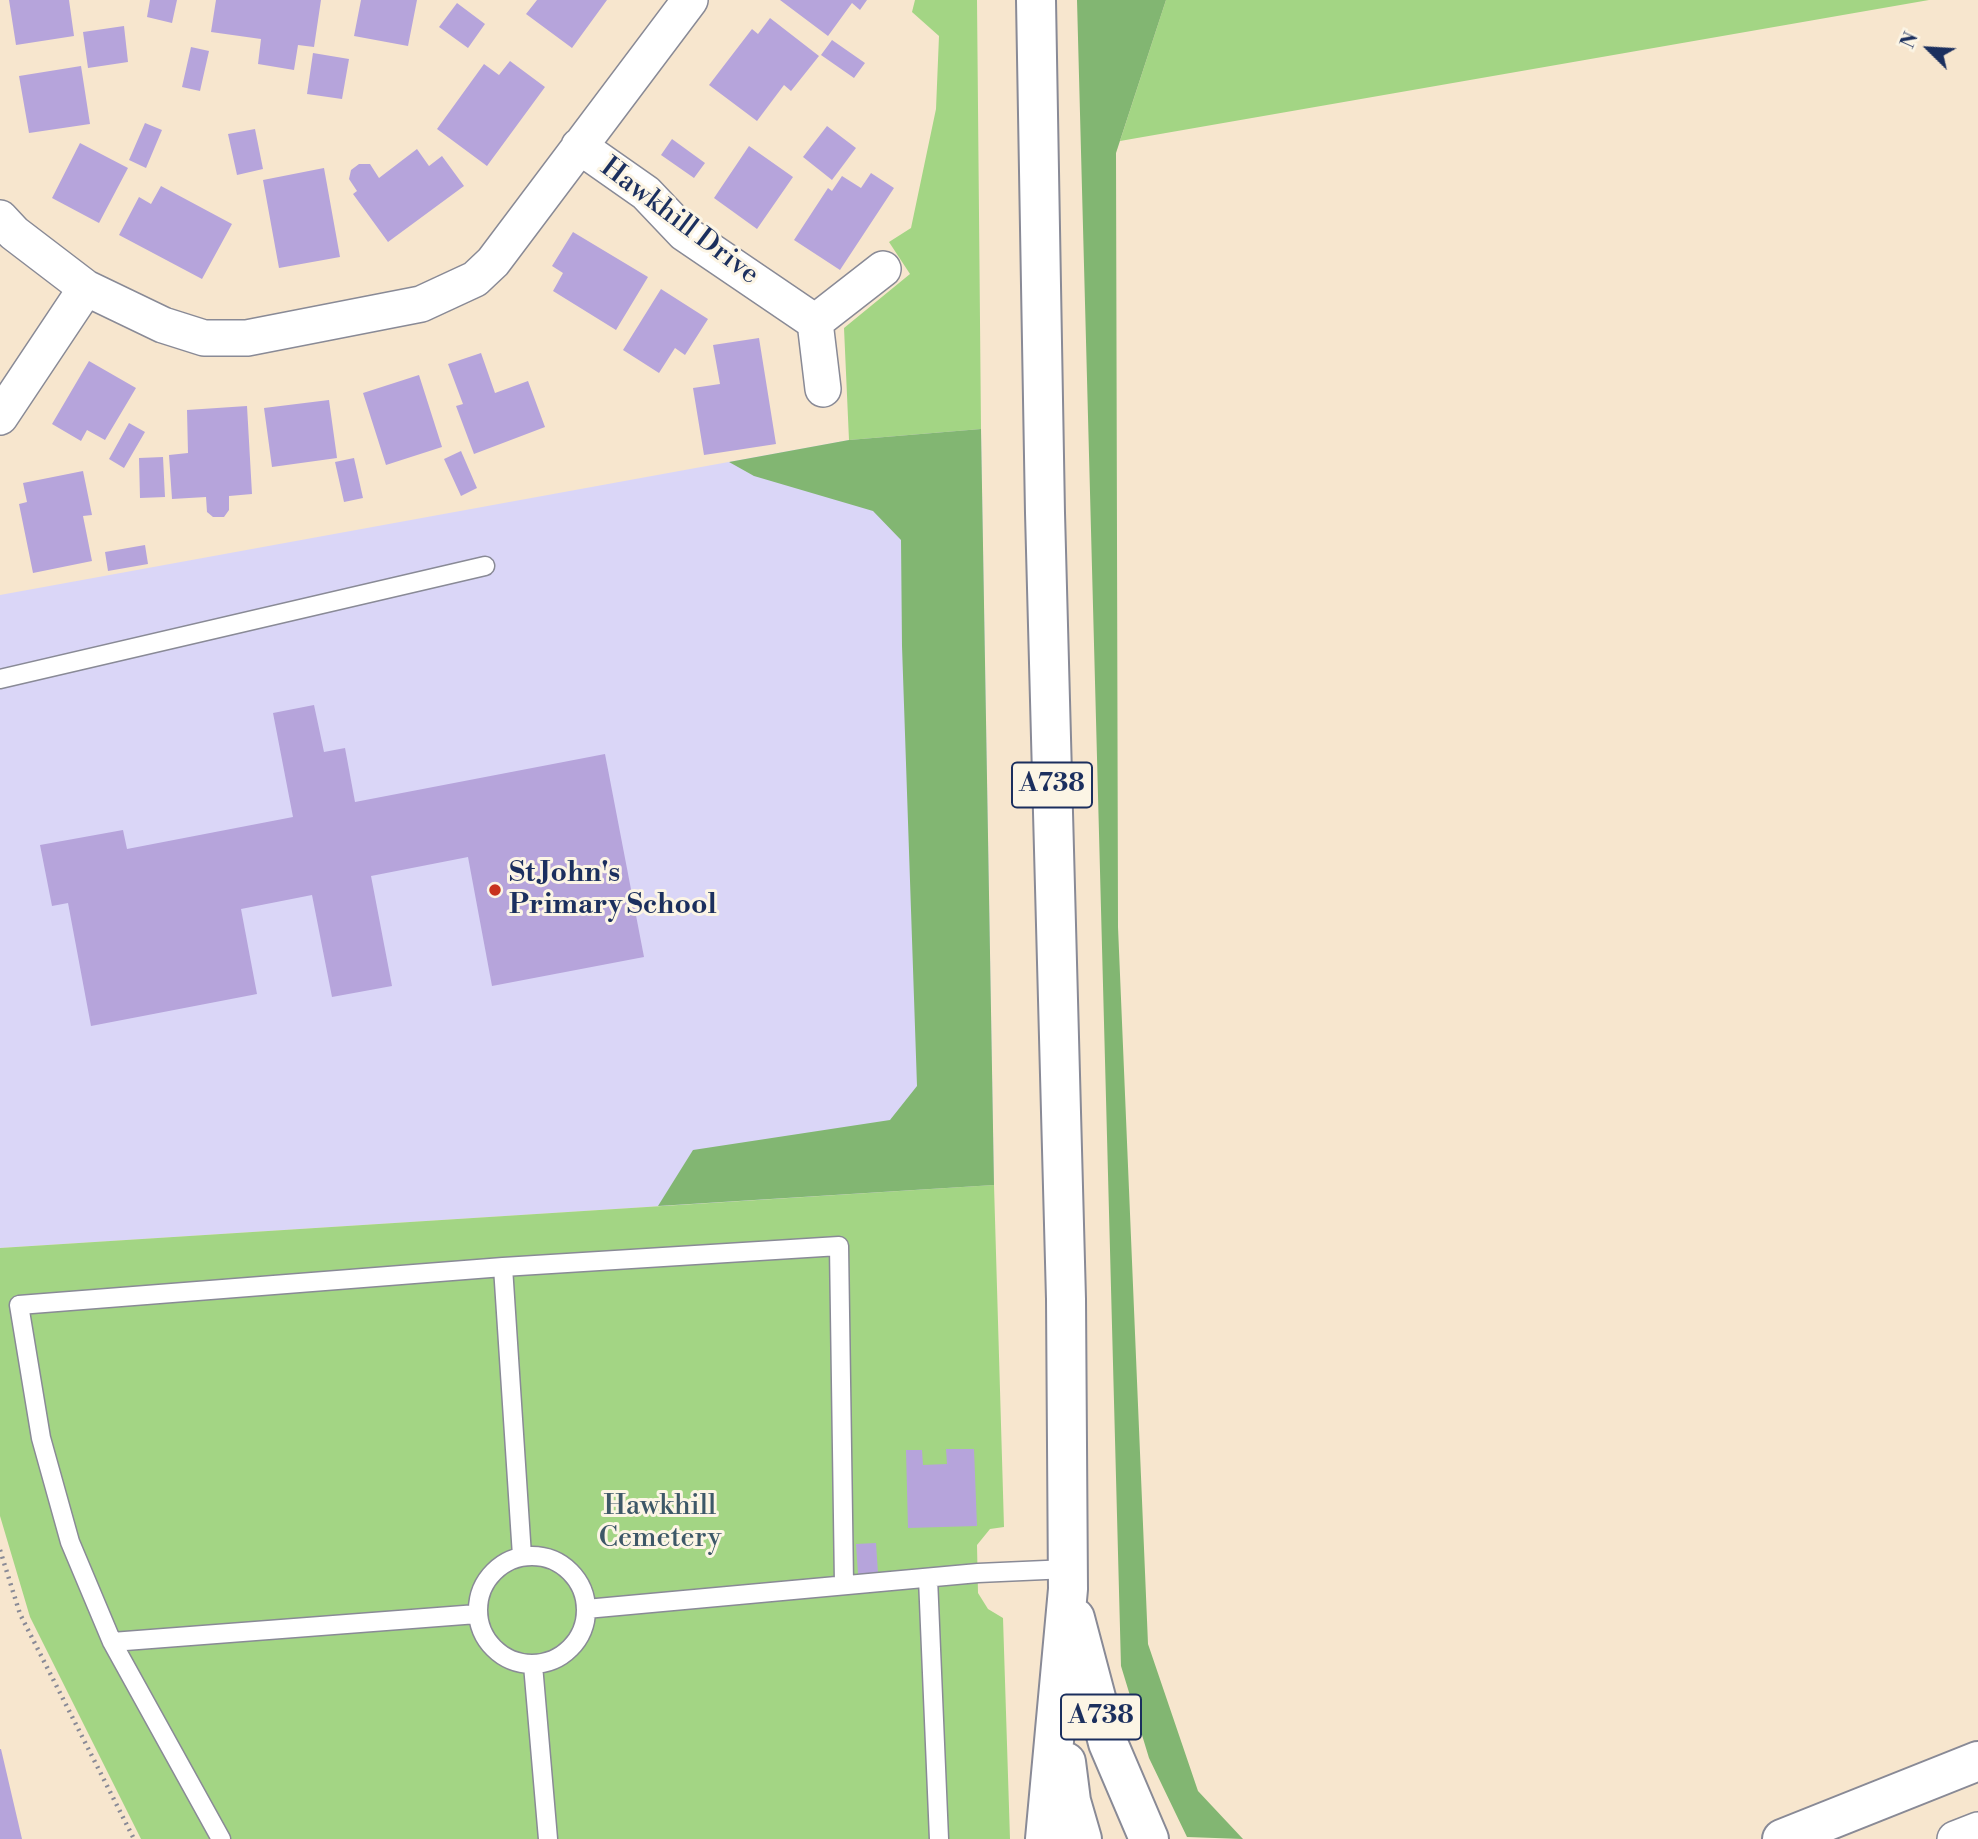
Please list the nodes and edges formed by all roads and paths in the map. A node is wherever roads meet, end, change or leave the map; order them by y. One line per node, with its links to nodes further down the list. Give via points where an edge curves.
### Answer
1 (690, 0): 3 (street)
2 (1036, 0): 16 (main road, A738, via 1066,1300)
3 (579, 146): 6 (street, via 493,262 475,279 422,304 247,338 204,338 163,325); 7 (street, Hawkhill Drive, via 646,193 684,233)
4 (0, 218): 6 (street)
5 (883, 269): 7 (street)
6 (86, 288): 9 (street)
7 (815, 322): 8 (street)
8 (823, 389)
9 (0, 417)
10 (485, 566): 11 (lane)
11 (0, 679)
12 (503, 1267): 14 (lane); 17 (lane, via 839,1247); 20 (lane, via 19,1305 41,1438 66,1529)
13 (0, 1550): 25 (path, via 20,1614)
14 (522, 1556): 18 (lane, via 559,1562 578,1583); 19 (lane, via 501,1565 485,1582)
15 (928, 1578): 16 (lane); 17 (lane); 28 (lane)
16 (1068, 1579): 22 (main road, A738); 31 (main road, A738, via 1108,1743)
17 (844, 1584): 18 (lane)
18 (586, 1609): 21 (lane, via 576,1642 564,1654)
19 (477, 1614): 20 (lane); 21 (lane, via 488,1643 500,1655)
20 (113, 1642): 26 (lane)
21 (533, 1665): 27 (lane)
22 (1058, 1709): 29 (main road); 30 (main road, A738, via 1071,1801)
23 (1978, 1761): 32 (main road)
24 (1978, 1830): 33 (street)
25 (134, 1839)
26 (222, 1839)
27 (548, 1839)
28 (939, 1839)
29 (1045, 1839)
30 (1082, 1839)
31 (1149, 1839)
32 (1783, 1839)
33 (1955, 1839)

